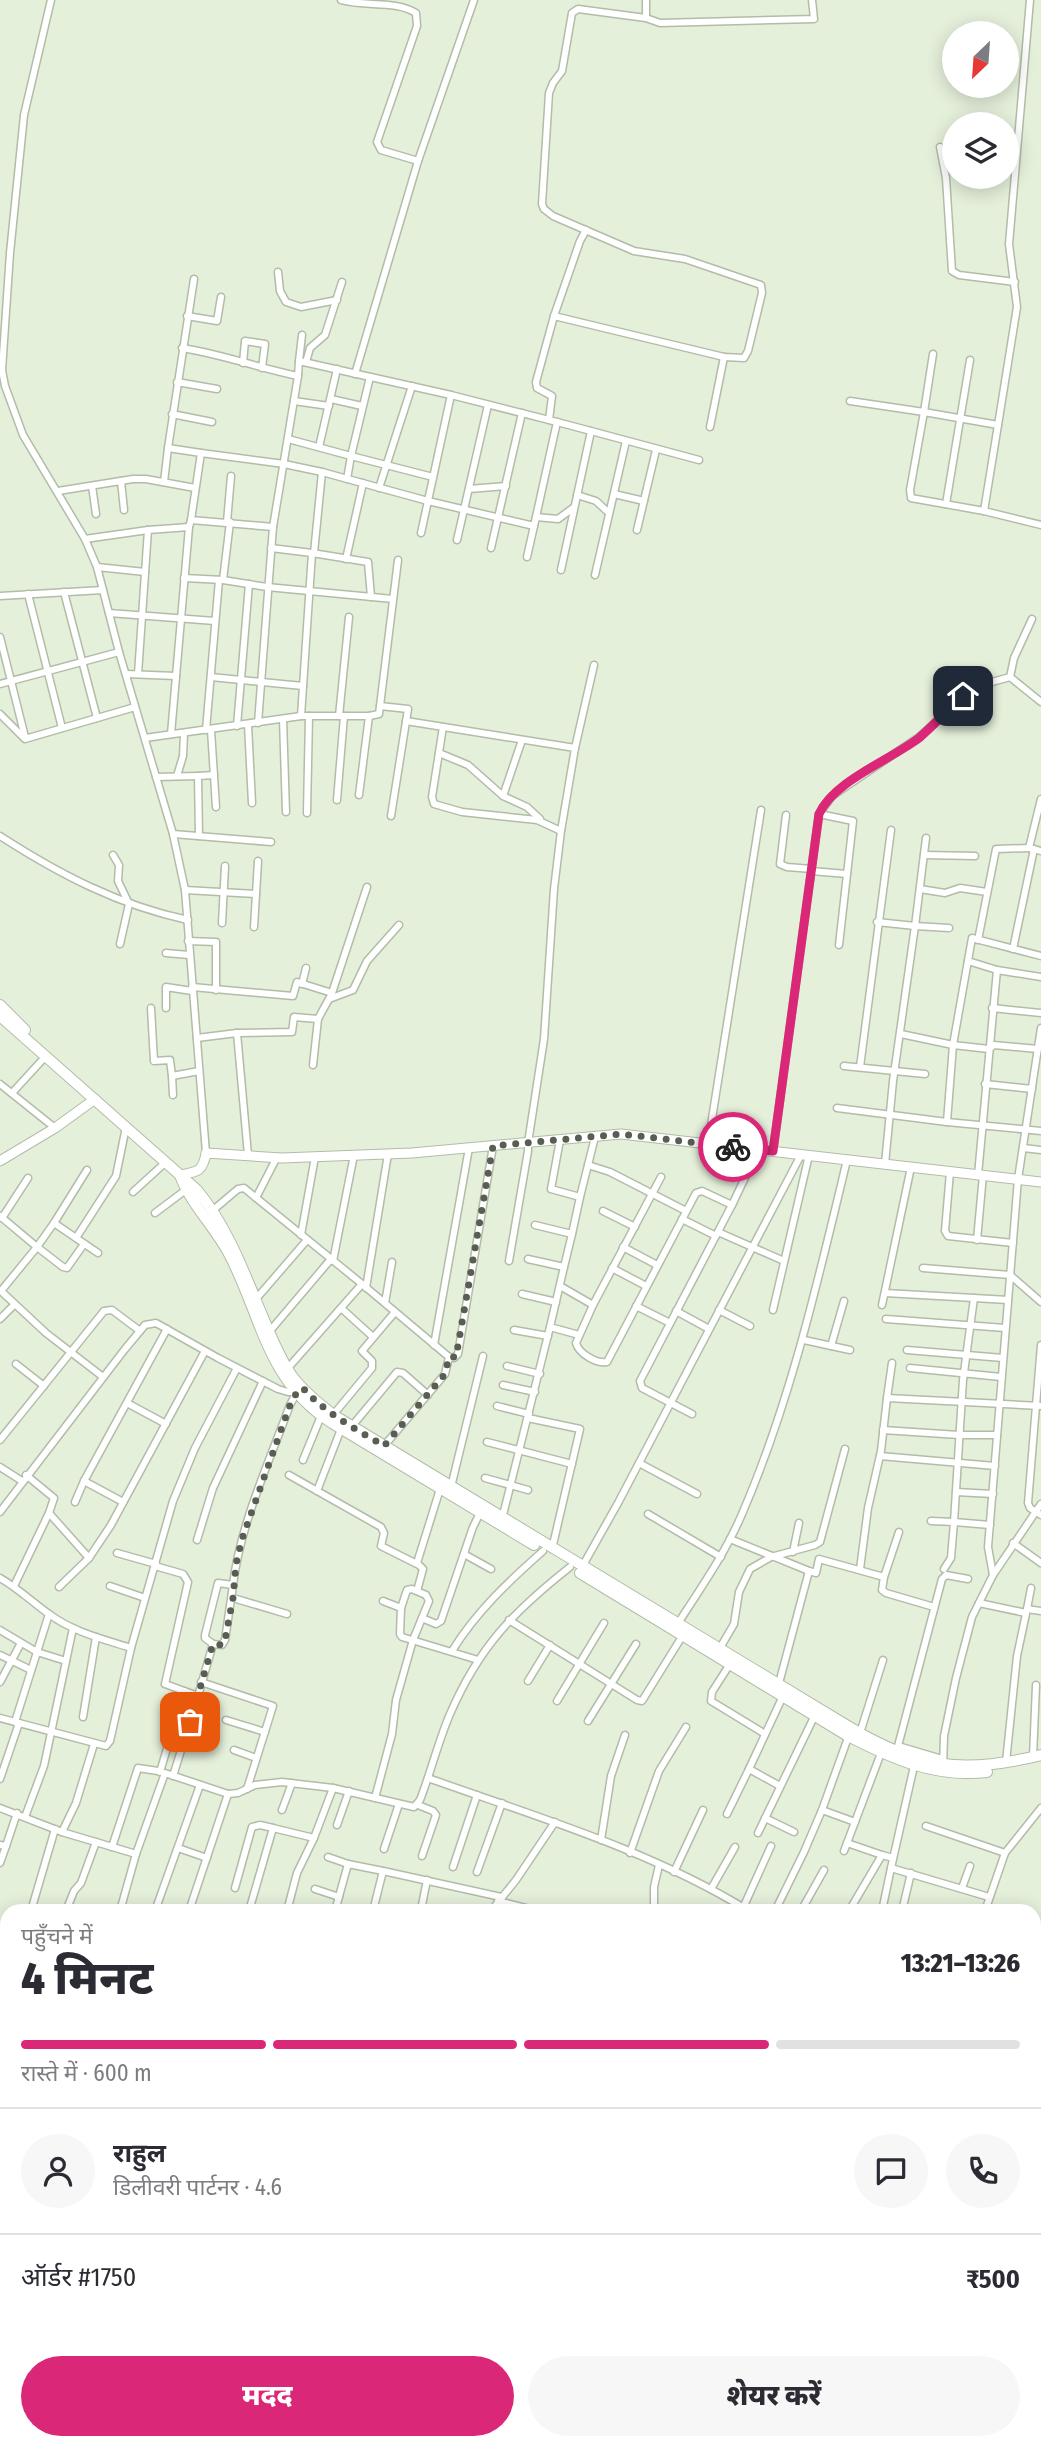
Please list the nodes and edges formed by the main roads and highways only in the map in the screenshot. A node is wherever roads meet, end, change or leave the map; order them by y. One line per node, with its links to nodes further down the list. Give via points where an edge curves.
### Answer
1 (0, 1005): 3 (main road)
2 (0, 1016): 3 (main road)
3 (64, 1071): 4 (main road)
4 (179, 1175): 5 (main road, via 230,1255 264,1340 286,1379); 5 (main road, via 212,1211 237,1253 269,1332)
5 (300, 1390): 6 (main road); 6 (main road, via 321,1416)
6 (346, 1427): 7 (main road); 7 (main road, via 384,1446)
7 (446, 1488): 8 (main road); 8 (main road)
8 (501, 1522): 9 (main road)
9 (548, 1550): 10 (main road); 10 (main road)
10 (678, 1630): 11 (main road); 11 (main road, via 720,1648)
11 (779, 1691): 12 (main road); 12 (main road)
12 (853, 1733): 13 (main road); 13 (main road, via 881,1753)
13 (896, 1753): 15 (main road); 15 (main road, via 914,1766)
14 (1039, 1758): 15 (main road, via 967,1768); 15 (main road, via 967,1774)
15 (943, 1765)

